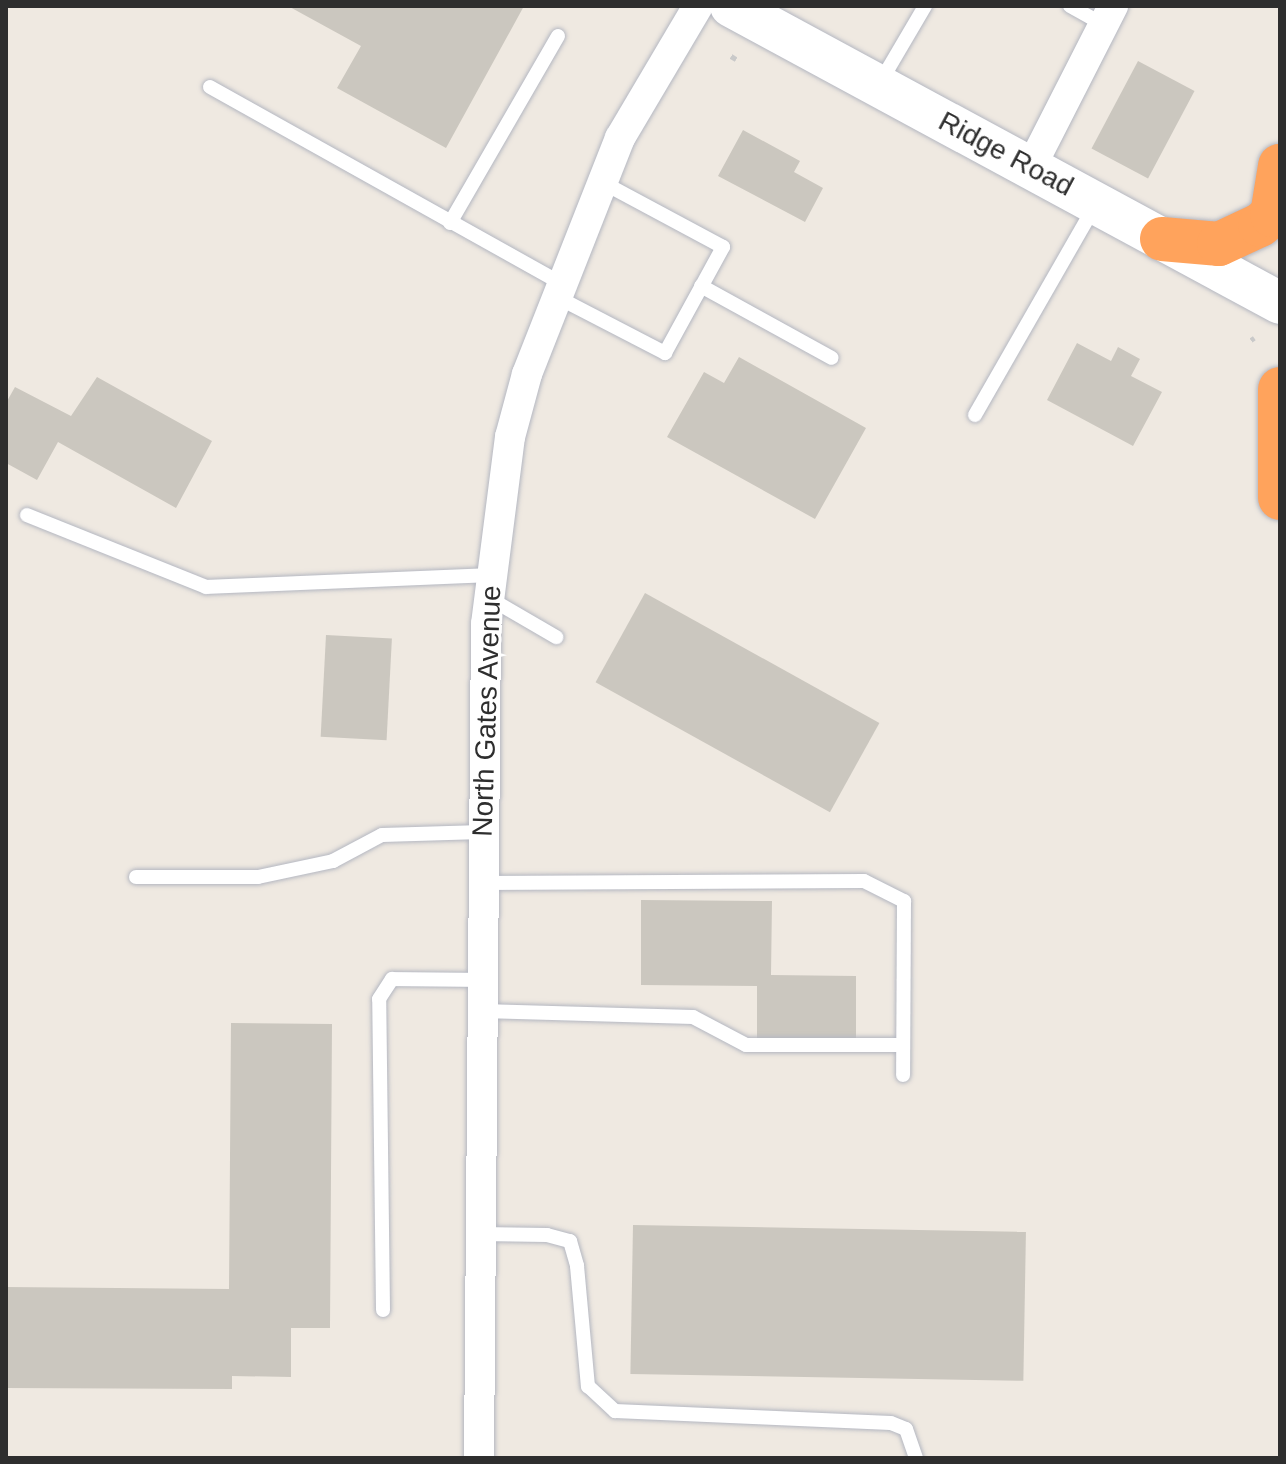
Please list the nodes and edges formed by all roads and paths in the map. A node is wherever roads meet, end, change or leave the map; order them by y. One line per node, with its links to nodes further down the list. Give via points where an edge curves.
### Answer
1 (698, 6): 11 (street, North Gates Avenue, via 647,87)
2 (731, 6): 7 (main road, Ridge Road)
3 (925, 6): 7 (lane)
4 (1070, 6): 5 (lane)
5 (1108, 15): 10 (street)
6 (558, 36): 13 (lane)
7 (878, 85): 10 (main road, Ridge Road)
8 (210, 87): 13 (lane)
9 (1280, 166): 14 (highway, via 1272,215 1260,225 1219,244)
10 (1031, 167): 12 (main road, Ridge Road)
11 (602, 181): 15 (lane, via 723,247); 16 (street, North Gates Avenue)
12 (1097, 203): 14 (main road, Ridge Road); 20 (lane)
13 (450, 223): 16 (lane)
14 (1162, 239): 17 (main road, Ridge Road)
15 (701, 286): 16 (lane, via 665,353); 18 (lane)
16 (560, 291): 23 (street, North Gates Avenue, via 510,437)
17 (1280, 303)
18 (832, 358)
19 (1280, 389): 21 (highway)
20 (975, 415)
21 (1280, 498)
22 (27, 515): 23 (lane, via 206,587)
23 (490, 586): 24 (lane); 25 (street, North Gates Avenue)
24 (556, 637)
25 (482, 832): 26 (lane, via 382,835 333,861 258,877); 27 (street, North Gates Avenue)
26 (136, 877)
27 (482, 883): 28 (street, North Gates Avenue); 30 (lane, via 864,881 904,901)
28 (481, 980): 29 (street, North Gates Avenue); 33 (lane, via 392,979 379,999)
29 (481, 1011): 30 (lane, via 693,1017 746,1045); 32 (street, North Gates Avenue)
30 (903, 1045): 31 (lane)
31 (903, 1075)
32 (480, 1234): 34 (street, North Gates Avenue); 35 (lane, via 547,1235 570,1241 577,1266 586,1377 594,1393 615,1411 891,1423 906,1429)
33 (383, 1310)
34 (479, 1458)
35 (916, 1458)

